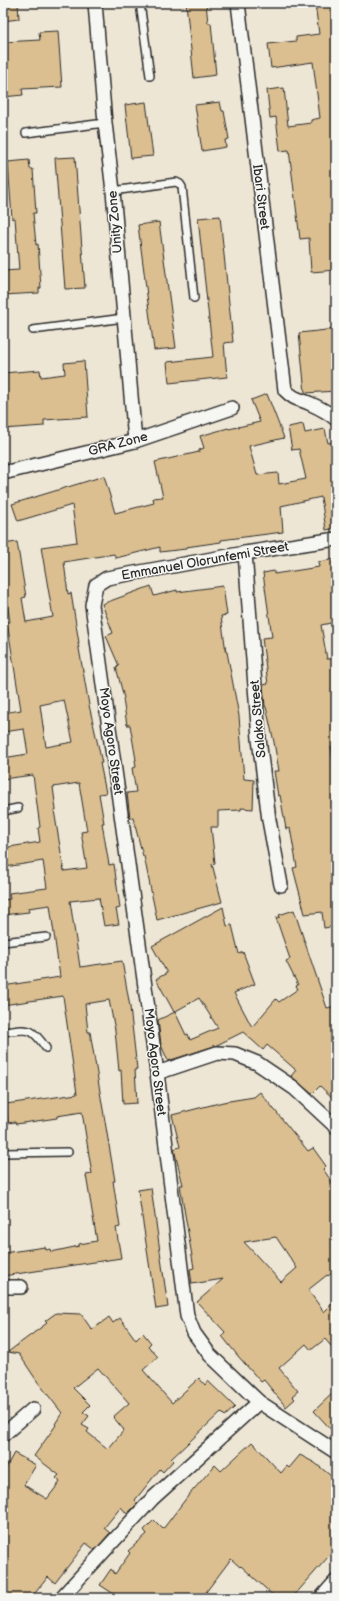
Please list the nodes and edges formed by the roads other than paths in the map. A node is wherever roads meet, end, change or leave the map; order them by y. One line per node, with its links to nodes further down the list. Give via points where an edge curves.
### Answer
1 (96, 3): 5 (street, Unity Zone)
2 (140, 3): 4 (lane)
3 (238, 3): 12 (street, Ibari Street, via 285,390 293,399 310,403)
4 (150, 76)
5 (104, 123): 6 (lane); 7 (street, Unity Zone)
6 (26, 133)
7 (113, 191): 8 (lane, via 176,182 180,184); 9 (street, Unity Zone)
8 (194, 298)
9 (124, 318): 10 (lane); 13 (street, Unity Zone)
10 (34, 330)
11 (232, 408): 13 (street, GRA Zone)
12 (336, 419)
13 (135, 441): 14 (street, GRA Zone)
14 (3, 472)
15 (336, 539): 16 (street, Emmanuel Olorunfemi Street)
16 (244, 553): 17 (street, Emmanuel Olorunfemi Street, via 107,578 96,586); 20 (street, Salako Street, via 259,739 269,820)
17 (92, 605): 25 (street, Moyo Agoro Street)
18 (18, 808): 19 (lane)
19 (3, 811)
20 (281, 885)
21 (46, 937): 22 (lane)
22 (3, 942)
23 (3, 1032): 24 (lane, via 25,1030 36,1034)
24 (46, 1048)
25 (157, 1073): 26 (street, via 217,1053 235,1054 257,1063 294,1088); 31 (street, Moyo Agoro Street, via 186,1316 210,1355)
26 (336, 1127)
27 (68, 1152): 28 (lane)
28 (3, 1154)
29 (3, 1287): 30 (street)
30 (21, 1287)
31 (259, 1402): 34 (street, Moyo Agoro Street); 36 (street, via 152,1498)
32 (33, 1409): 33 (street)
33 (3, 1435)
34 (336, 1452)
35 (336, 1581): 37 (street)
36 (61, 1598)
37 (321, 1598)

